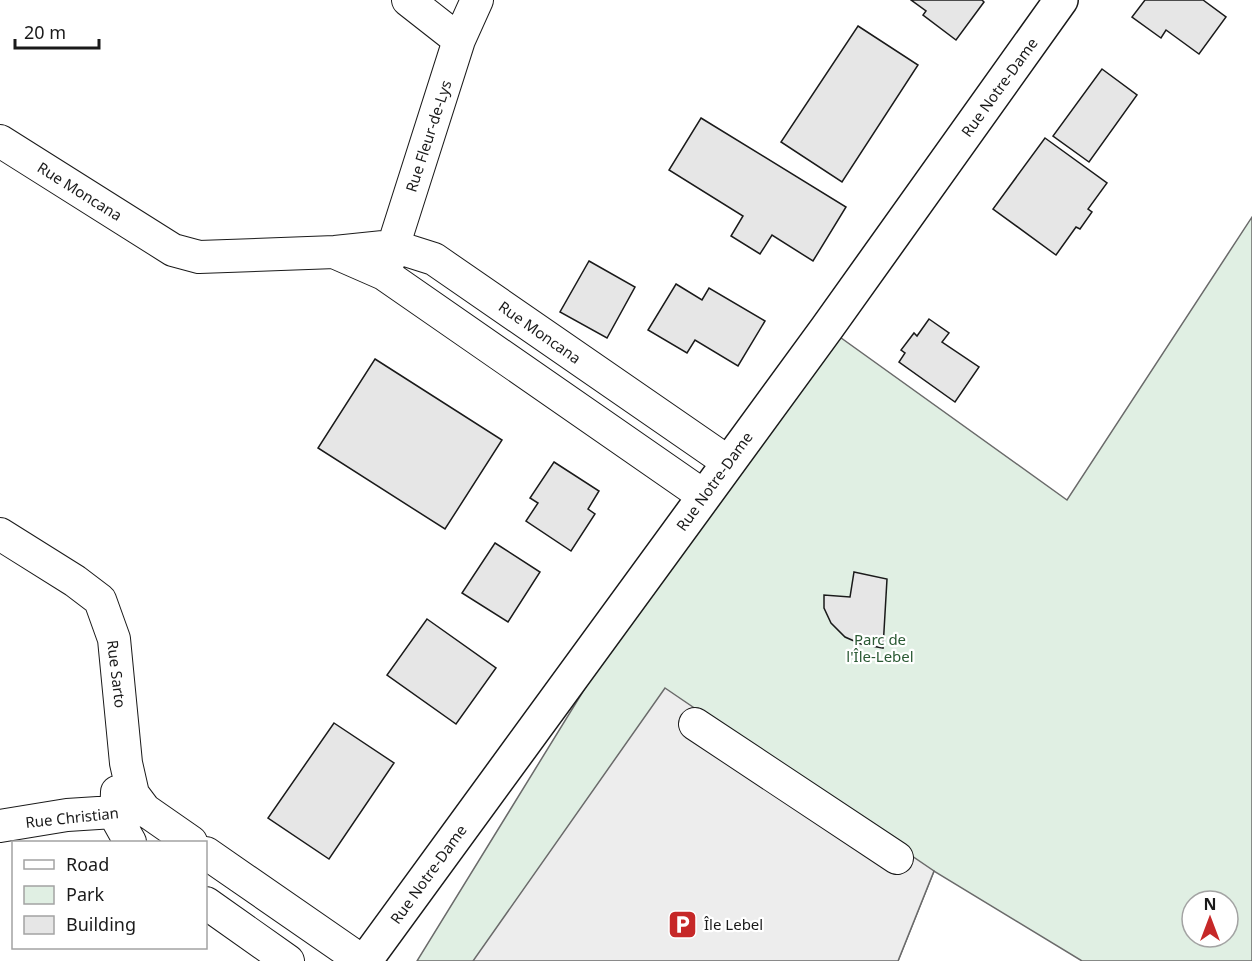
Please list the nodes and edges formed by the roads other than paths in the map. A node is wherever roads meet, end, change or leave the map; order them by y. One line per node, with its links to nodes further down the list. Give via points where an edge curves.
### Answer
1 (408, 0): 4 (street)
2 (477, 0): 4 (street, Rue Fleur-de-Lys)
3 (1061, 0): 7 (main road, Rue Notre-Dame)
4 (459, 40): 6 (street, Rue Fleur-de-Lys)
5 (0, 141): 6 (street, Rue Moncana, via 173,250 199,257 335,252)
6 (389, 260): 7 (street, Rue Moncana, via 434,259); 8 (street)
7 (728, 462): 8 (main road, Rue Notre-Dame)
8 (704, 496): 19 (main road, Rue Notre-Dame)
9 (0, 534): 11 (street, Rue Sarto, via 100,600 114,639 126,763 117,792)
10 (694, 724): 16 (street)
11 (131, 811): 12 (street, Rue Christian, via 67,815); 13 (street, Rue Sarto, via 116,817); 14 (street)
12 (0, 826)
13 (128, 841)
14 (187, 841)
15 (207, 854): 19 (street)
16 (897, 858)
17 (207, 904): 18 (street)
18 (288, 961)
19 (364, 961)

